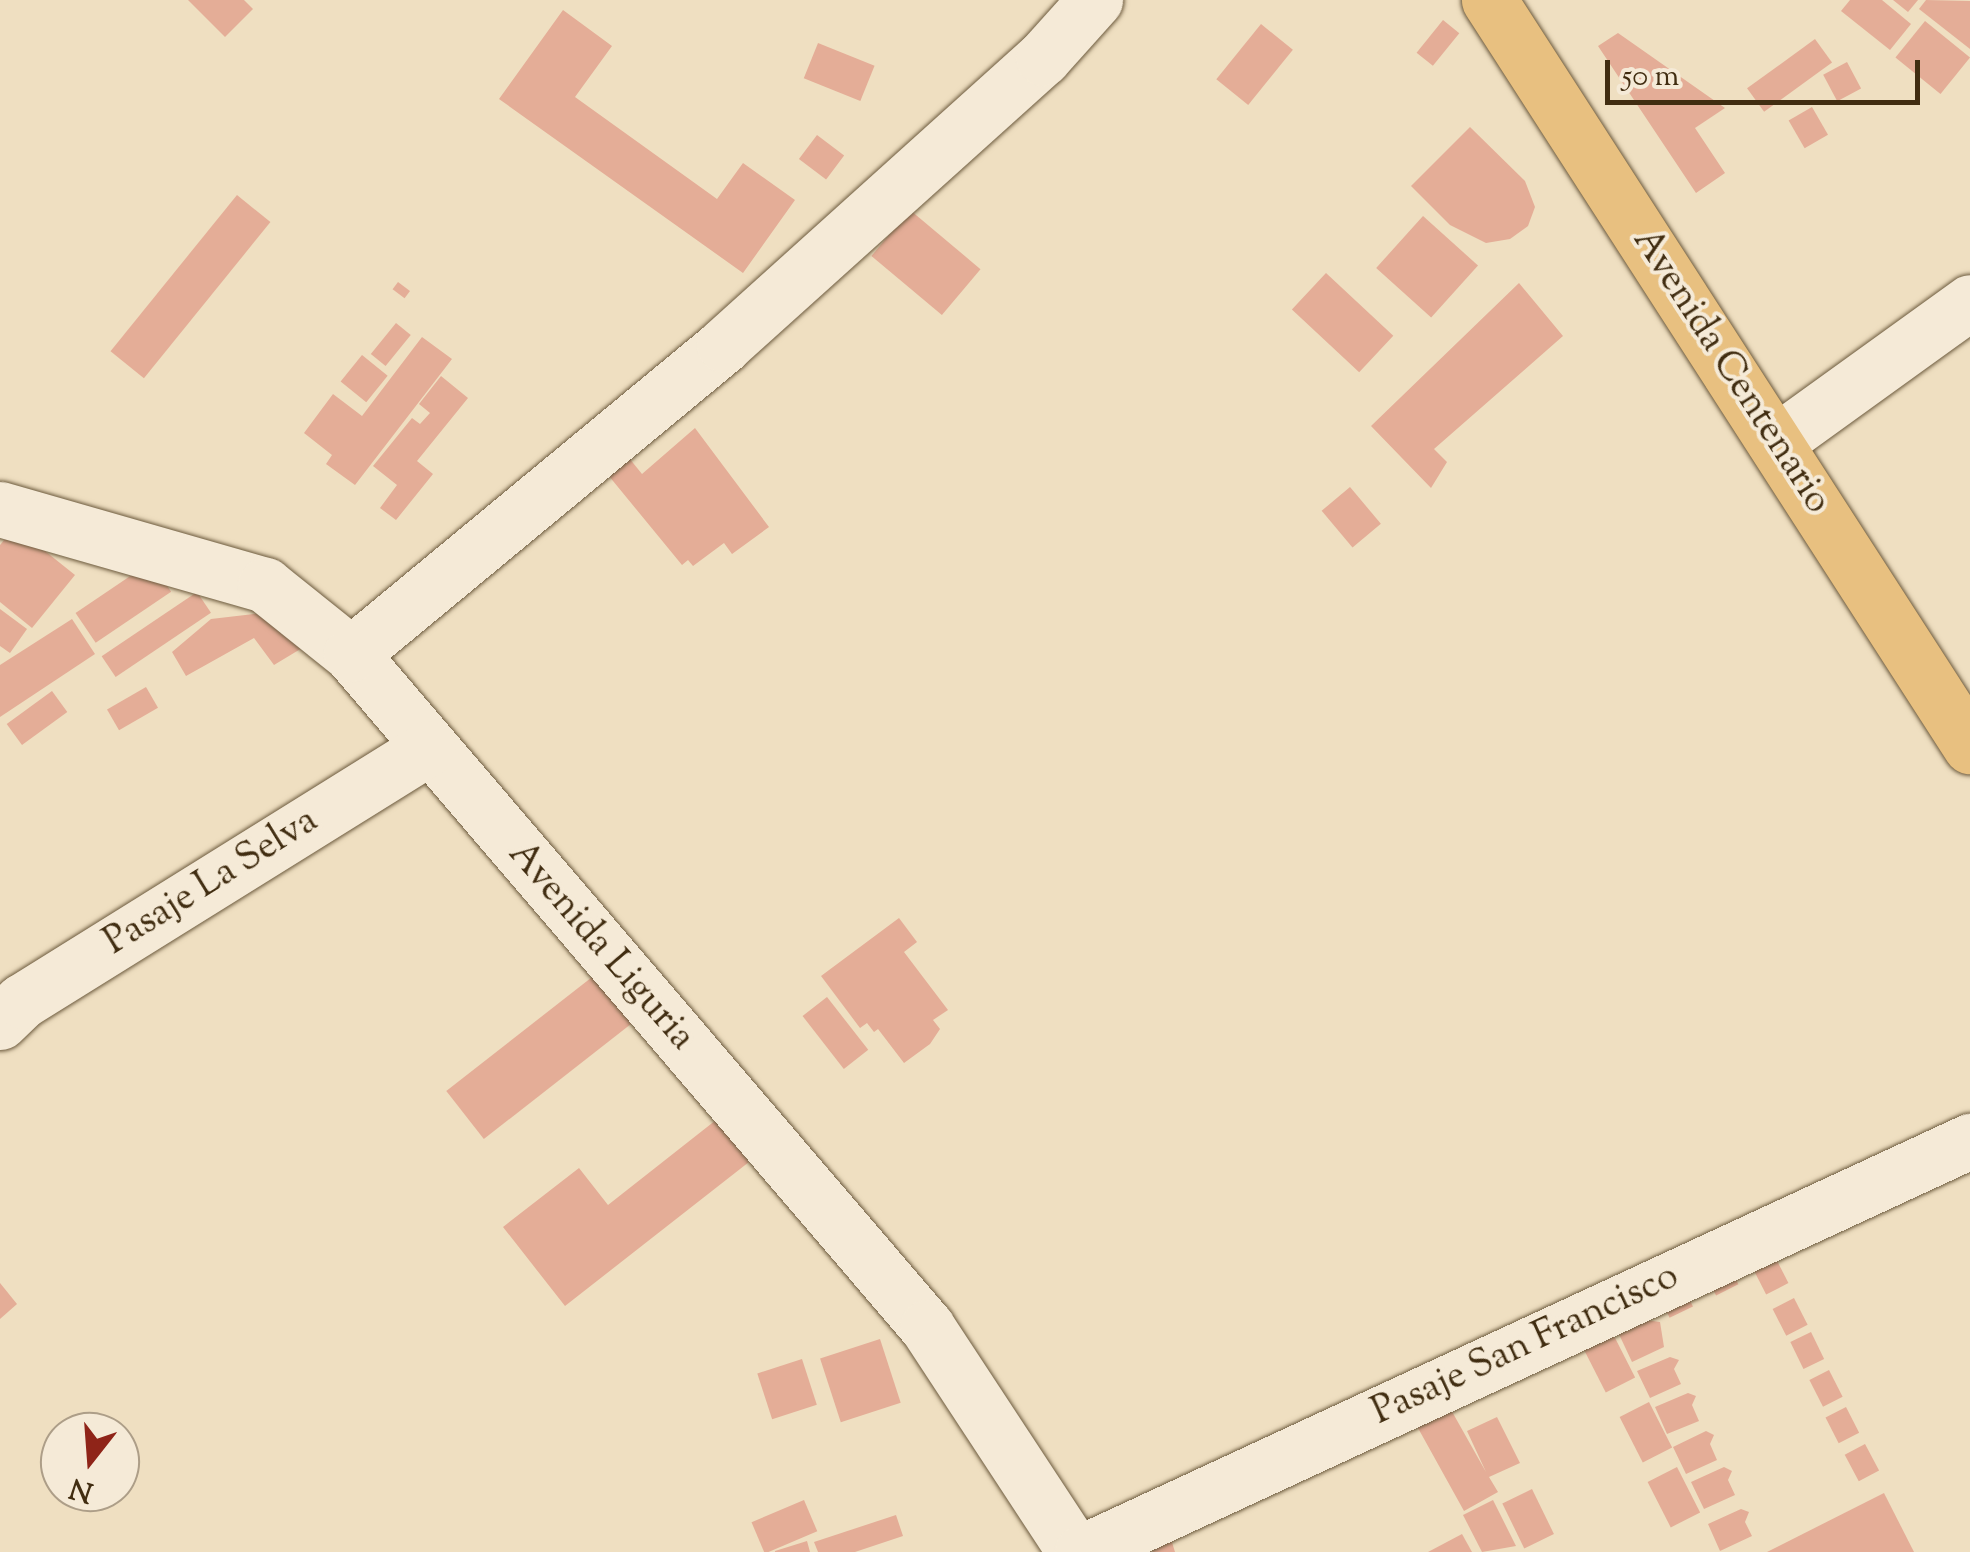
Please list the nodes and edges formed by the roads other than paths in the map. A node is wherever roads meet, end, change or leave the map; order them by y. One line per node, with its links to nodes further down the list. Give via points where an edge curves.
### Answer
1 (1095, 0): 6 (street, via 1043,58 724,345)
2 (1490, 0): 4 (main road, Avenida Centenario)
3 (1970, 302): 4 (street)
4 (1776, 442): 7 (main road, Avenida Centenario)
5 (0, 509): 6 (street, Avenida Liguria, via 265,585)
6 (352, 654): 8 (street, Avenida Liguria)
7 (1970, 746)
8 (428, 748): 9 (street, Pasaje La Selva, via 22,1001); 11 (street, Avenida Liguria, via 928,1328)
9 (0, 1022)
10 (1970, 1141): 11 (street, Pasaje San Francisco)
11 (1079, 1552)

